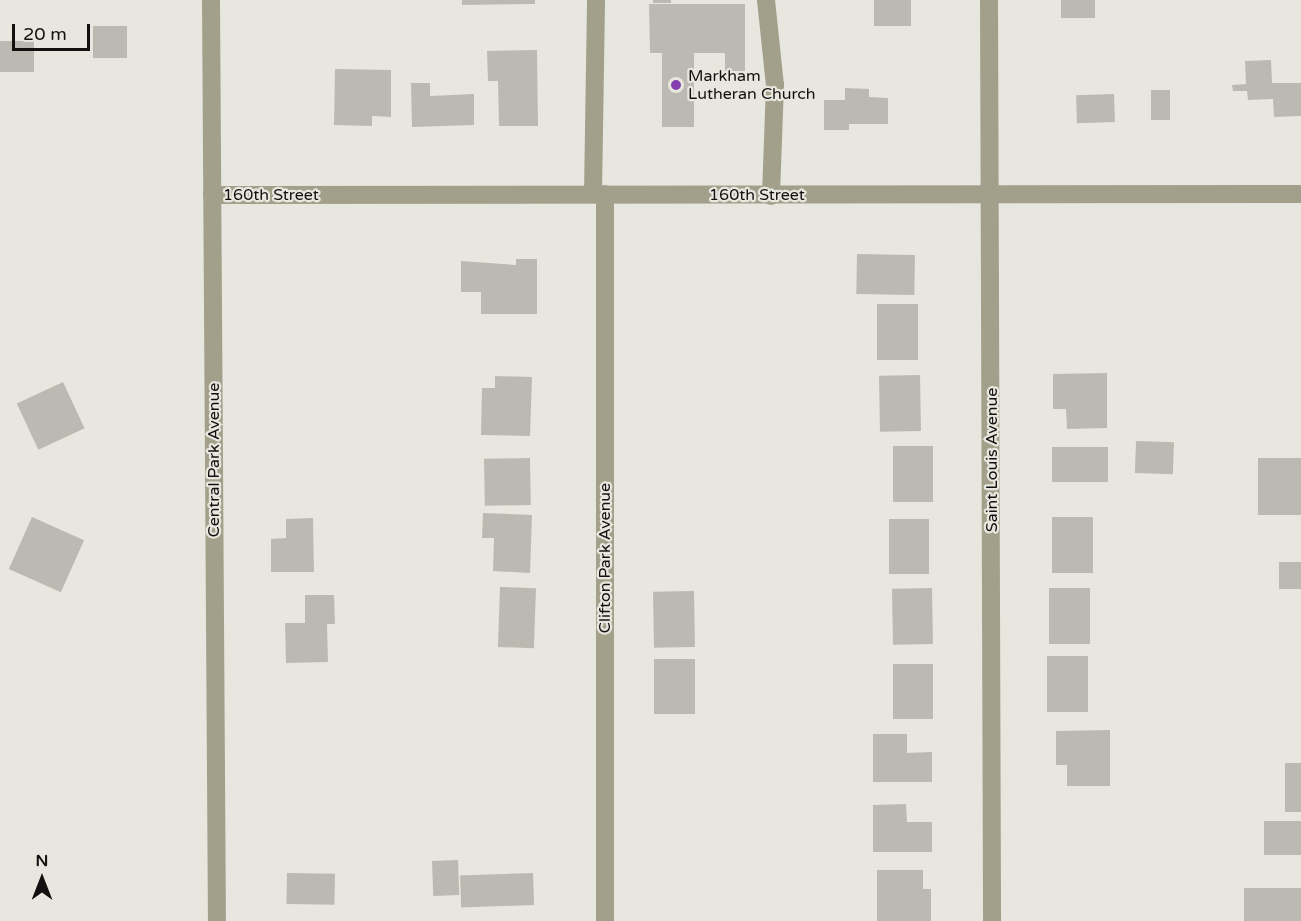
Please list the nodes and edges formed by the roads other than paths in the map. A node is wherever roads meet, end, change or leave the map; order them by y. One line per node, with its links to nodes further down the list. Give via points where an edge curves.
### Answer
1 (211, 0): 7 (street, Central Park Avenue)
2 (596, 0): 5 (street, Clifton Park Avenue)
3 (766, 0): 8 (street, via 775,85)
4 (989, 0): 9 (street, Saint Louis Avenue)
5 (599, 194): 7 (street, 160th Street); 8 (street, 160th Street); 11 (street, Clifton Park Avenue)
6 (1301, 194): 9 (street, 160th Street)
7 (212, 195): 10 (street, Central Park Avenue)
8 (771, 196): 9 (street, 160th Street)
9 (992, 197): 12 (street, Saint Louis Avenue)
10 (218, 921)
11 (605, 921)
12 (992, 921)

